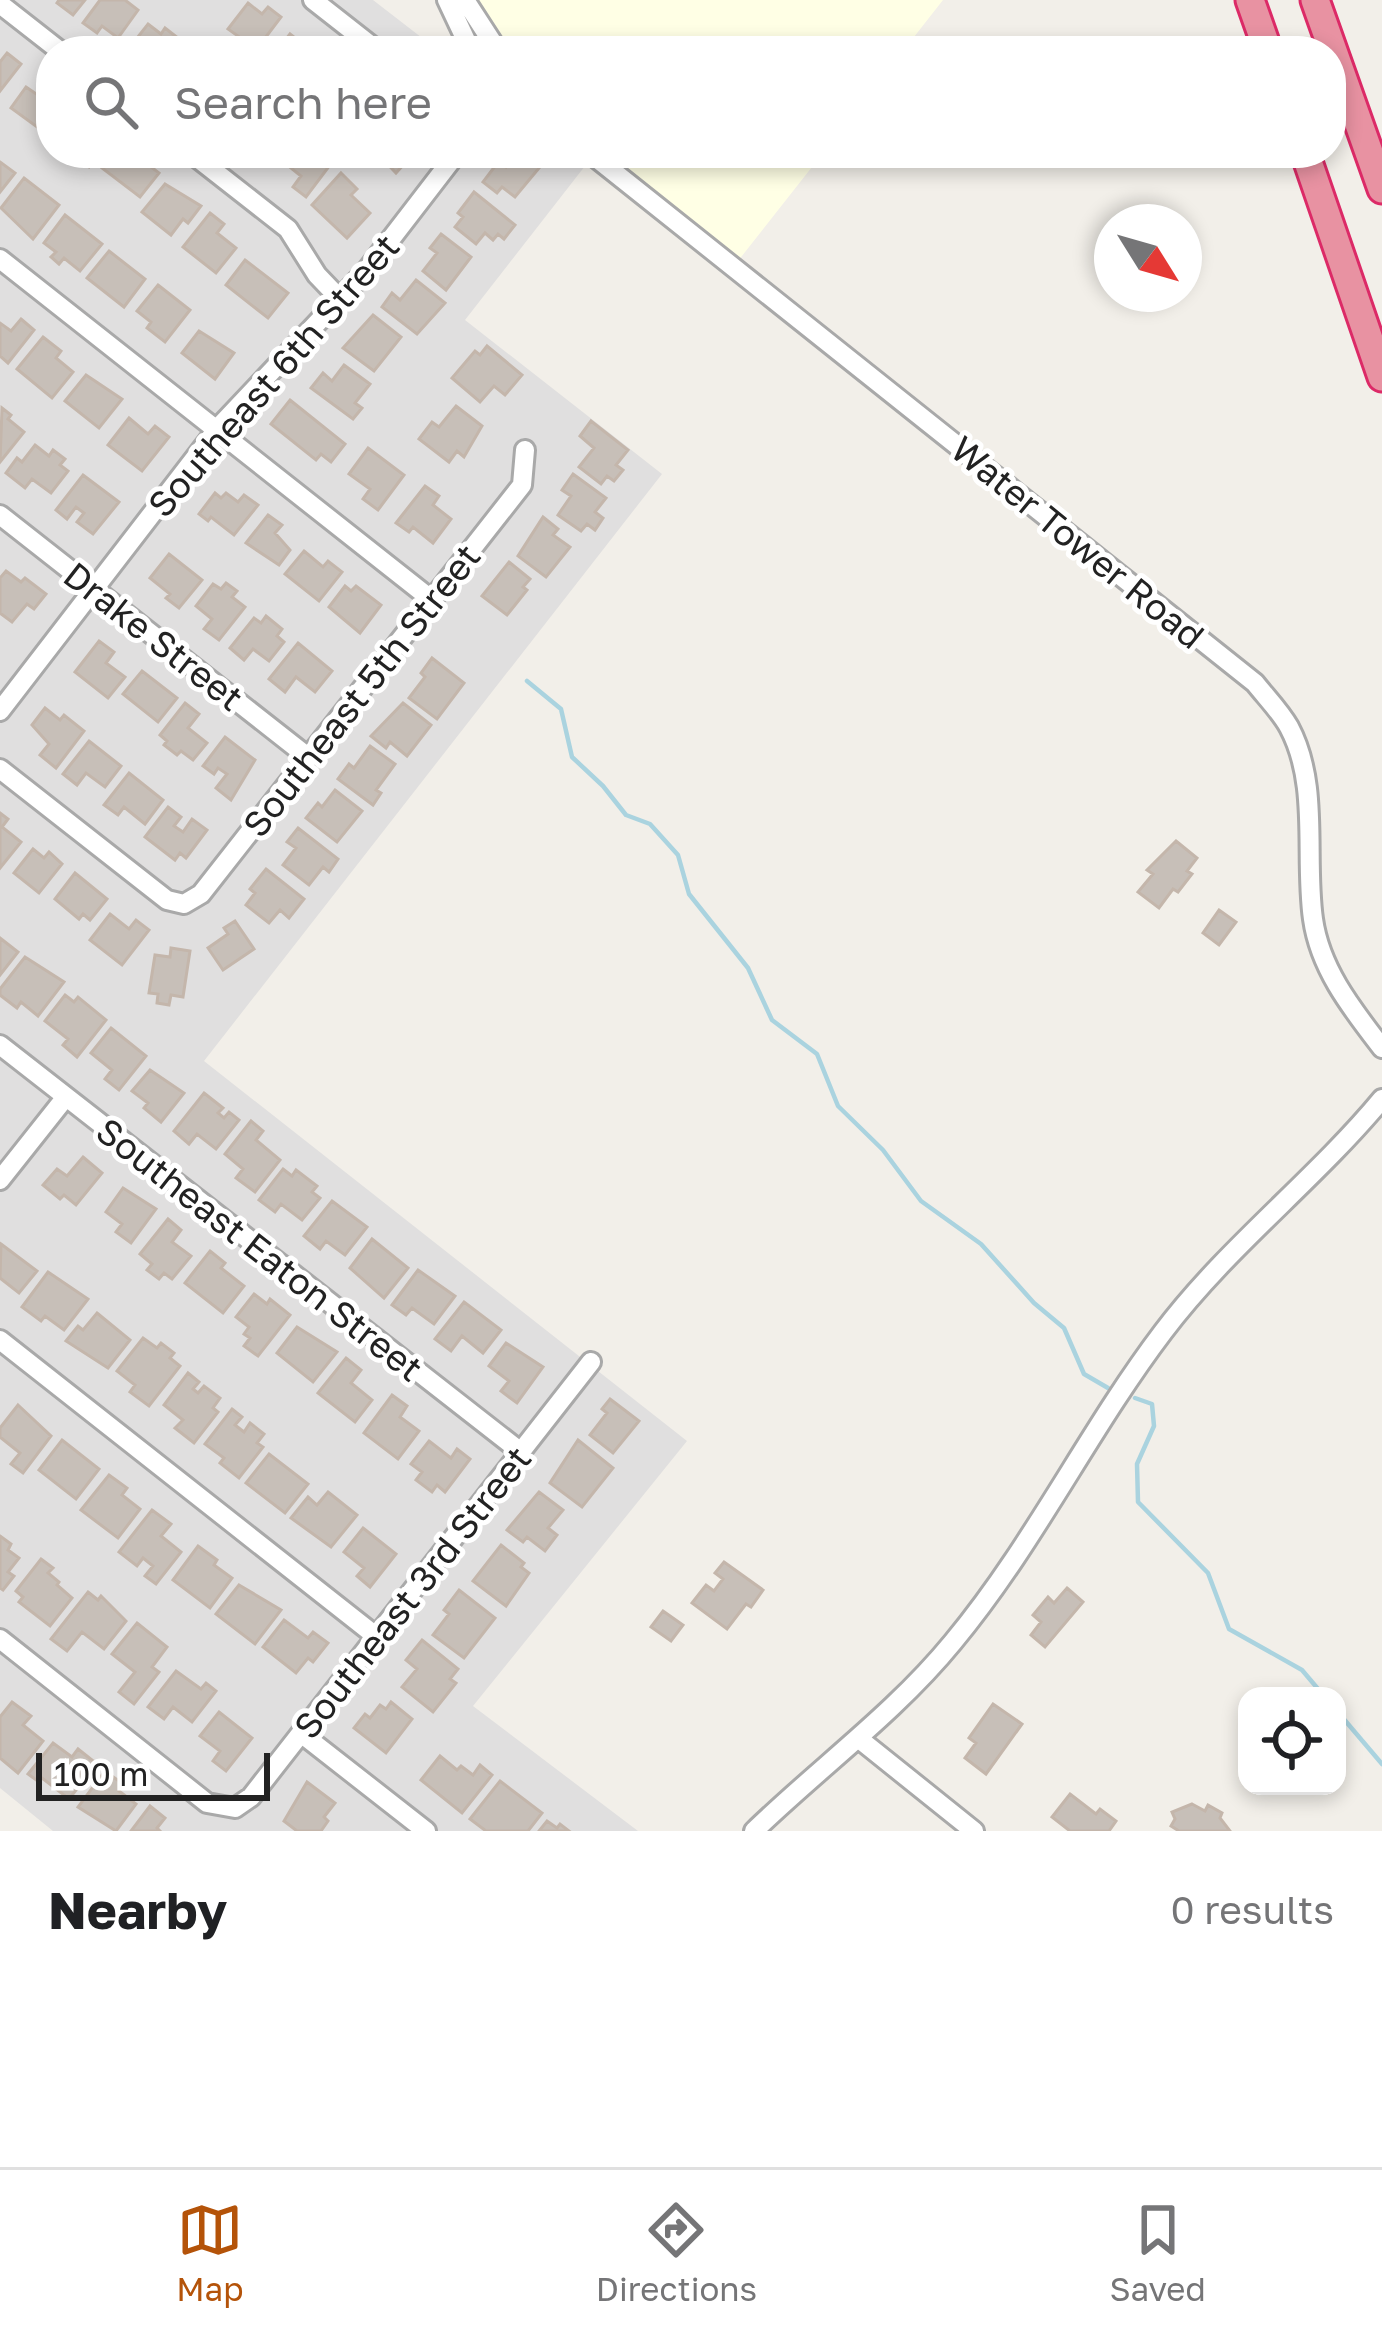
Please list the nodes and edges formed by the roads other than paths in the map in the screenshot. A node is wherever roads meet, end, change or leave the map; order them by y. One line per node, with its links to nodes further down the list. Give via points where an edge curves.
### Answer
1 (313, 0): 9 (street)
2 (447, 0): 10 (street)
3 (465, 0): 11 (street)
4 (1250, 0): 12 (highway)
5 (1315, 0): 13 (highway)
6 (1329, 0): 14 (highway)
7 (0, 4): 8 (street)
8 (41, 36)
9 (358, 36)
10 (465, 36)
11 (488, 36)
12 (1263, 36)
13 (1328, 36)
14 (1340, 36)
15 (1346, 55): 17 (highway)
16 (1346, 85): 17 (highway)
17 (1352, 102): 22 (highway)
18 (209, 168): 24 (street, via 288,229)
19 (445, 168): 24 (street, Southeast 6th Street)
20 (609, 168): 35 (street, Water Tower Road, via 1255,682 1290,728 1307,791 1313,921 1324,956 1342,996)
21 (1310, 168): 25 (highway)
22 (1382, 189)
23 (0, 259): 26 (street)
24 (339, 298): 26 (street, Southeast 6th Street)
25 (1382, 377)
26 (218, 428): 29 (street, Southeast 6th Street); 30 (street)
27 (526, 450): 30 (street, Southeast 5th Street, via 522,485)
28 (0, 515): 29 (street, Drake Street)
29 (95, 589): 31 (street, Southeast 6th Street); 32 (street, Drake Street)
30 (432, 600): 32 (street, Southeast 5th Street)
31 (0, 711)
32 (308, 758): 33 (street, Southeast 5th Street, via 201,894 184,904 167,900)
33 (0, 769)
34 (0, 1045): 36 (street, Southeast Eaton Street)
35 (1382, 1048)
36 (65, 1097): 38 (street); 41 (street, Southeast Eaton Street)
37 (1382, 1099): 45 (street, via 1164,1330 985,1601)
38 (0, 1180)
39 (0, 1340): 42 (street)
40 (591, 1362): 41 (street, Southeast 3rd Street)
41 (521, 1452): 42 (street, Southeast 3rd Street)
42 (376, 1637): 44 (street, Southeast 3rd Street)
43 (0, 1639): 44 (street, Southeast 3rd Street, via 224,1808 251,1797)
44 (302, 1734): 46 (street)
45 (857, 1738): 47 (street); 48 (street)
46 (426, 1831)
47 (754, 1831)
48 (974, 1831)

